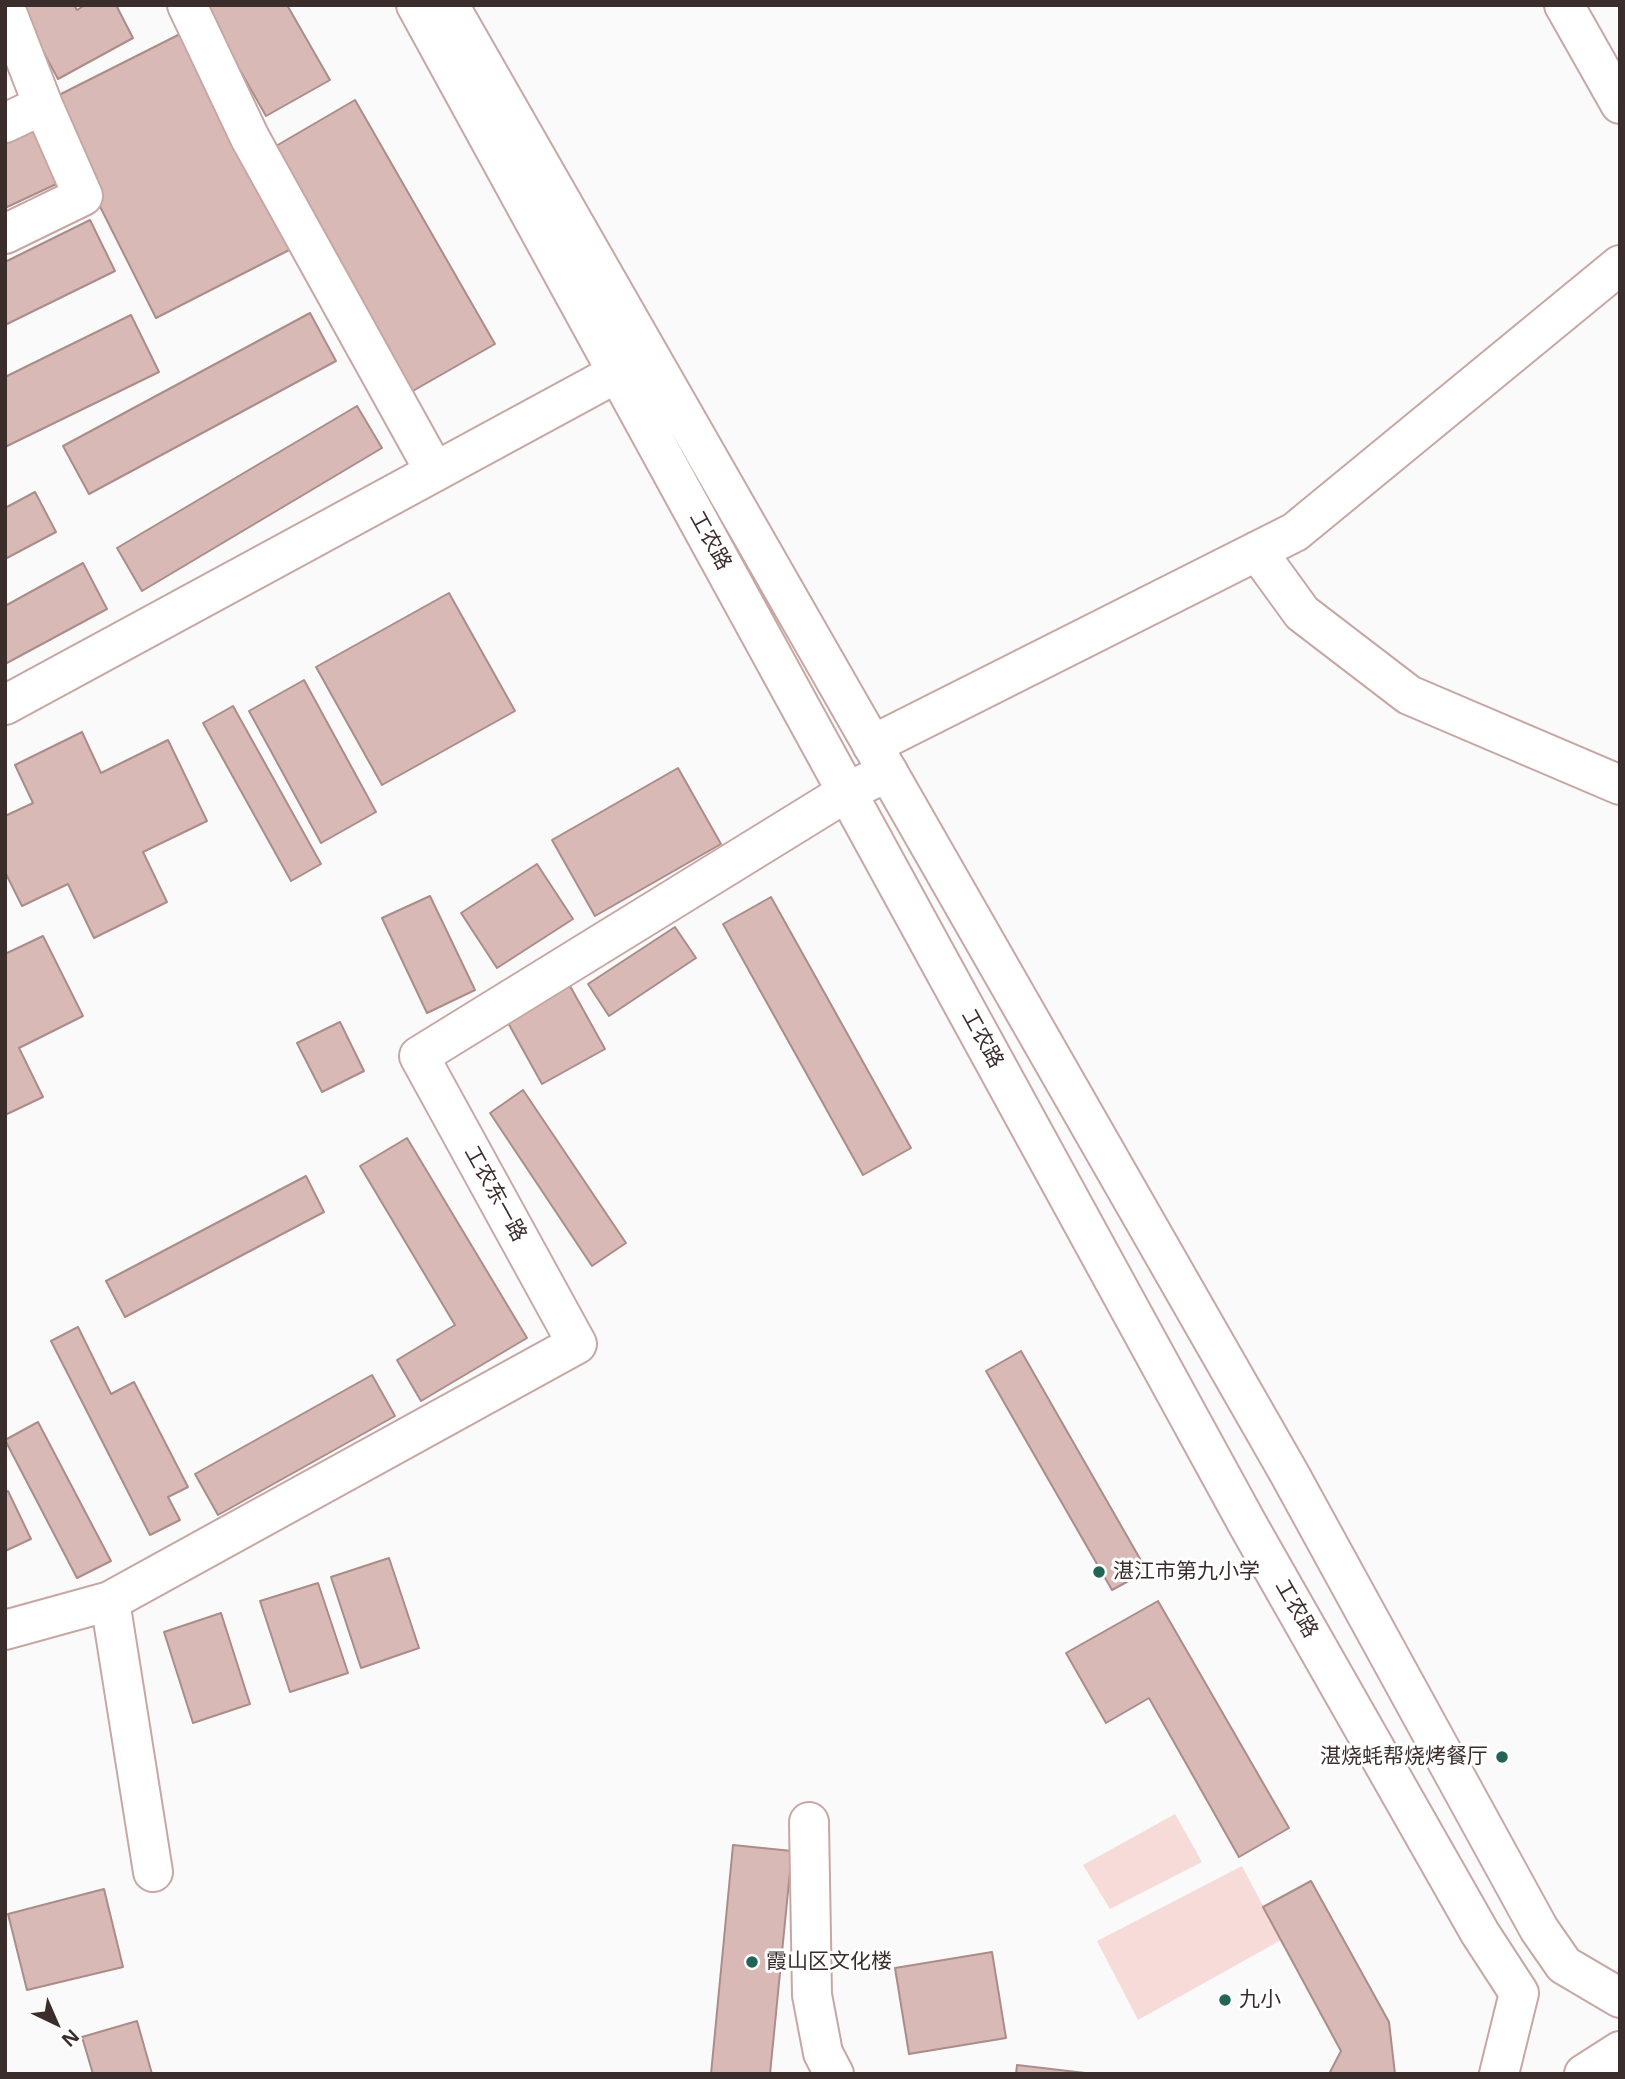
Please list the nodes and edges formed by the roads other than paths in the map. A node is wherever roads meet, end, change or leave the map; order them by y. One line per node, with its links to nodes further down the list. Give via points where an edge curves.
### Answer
1 (187, 5): 12 (street, via 250,138)
2 (416, 5): 11 (street, 工农路)
3 (449, 5): 15 (street, 工农路)
4 (1564, 5): 6 (street)
5 (6, 14): 7 (street)
6 (1620, 104)
7 (43, 105): 8 (street); 9 (street, via 83,195)
8 (5, 123)
9 (5, 234)
10 (1620, 265): 13 (street, 工农东一路, via 1295,532)
11 (617, 373): 12 (street); 17 (street, 工农路)
12 (435, 472): 14 (street)
13 (1258, 551): 15 (street, 工农东一路); 16 (street, via 1302,613 1409,695)
14 (5, 705)
15 (880, 759): 17 (street, 工农东一路); 22 (street, 工农路, via 1289,1473 1539,1928 1564,1965)
16 (1620, 785)
17 (847, 792): 18 (street, 工农东一路, via 419,1056 577,1344); 25 (street, 工农路, via 1248,1525 1480,1933 1519,1993)
18 (110, 1601): 19 (street); 21 (street)
19 (5, 1630)
20 (808, 1822): 24 (street, via 812,1995 823,2053)
21 (153, 1872)
22 (1620, 1998)
23 (1620, 2051): 26 (street)
24 (834, 2074)
25 (1499, 2074)
26 (1584, 2074)

